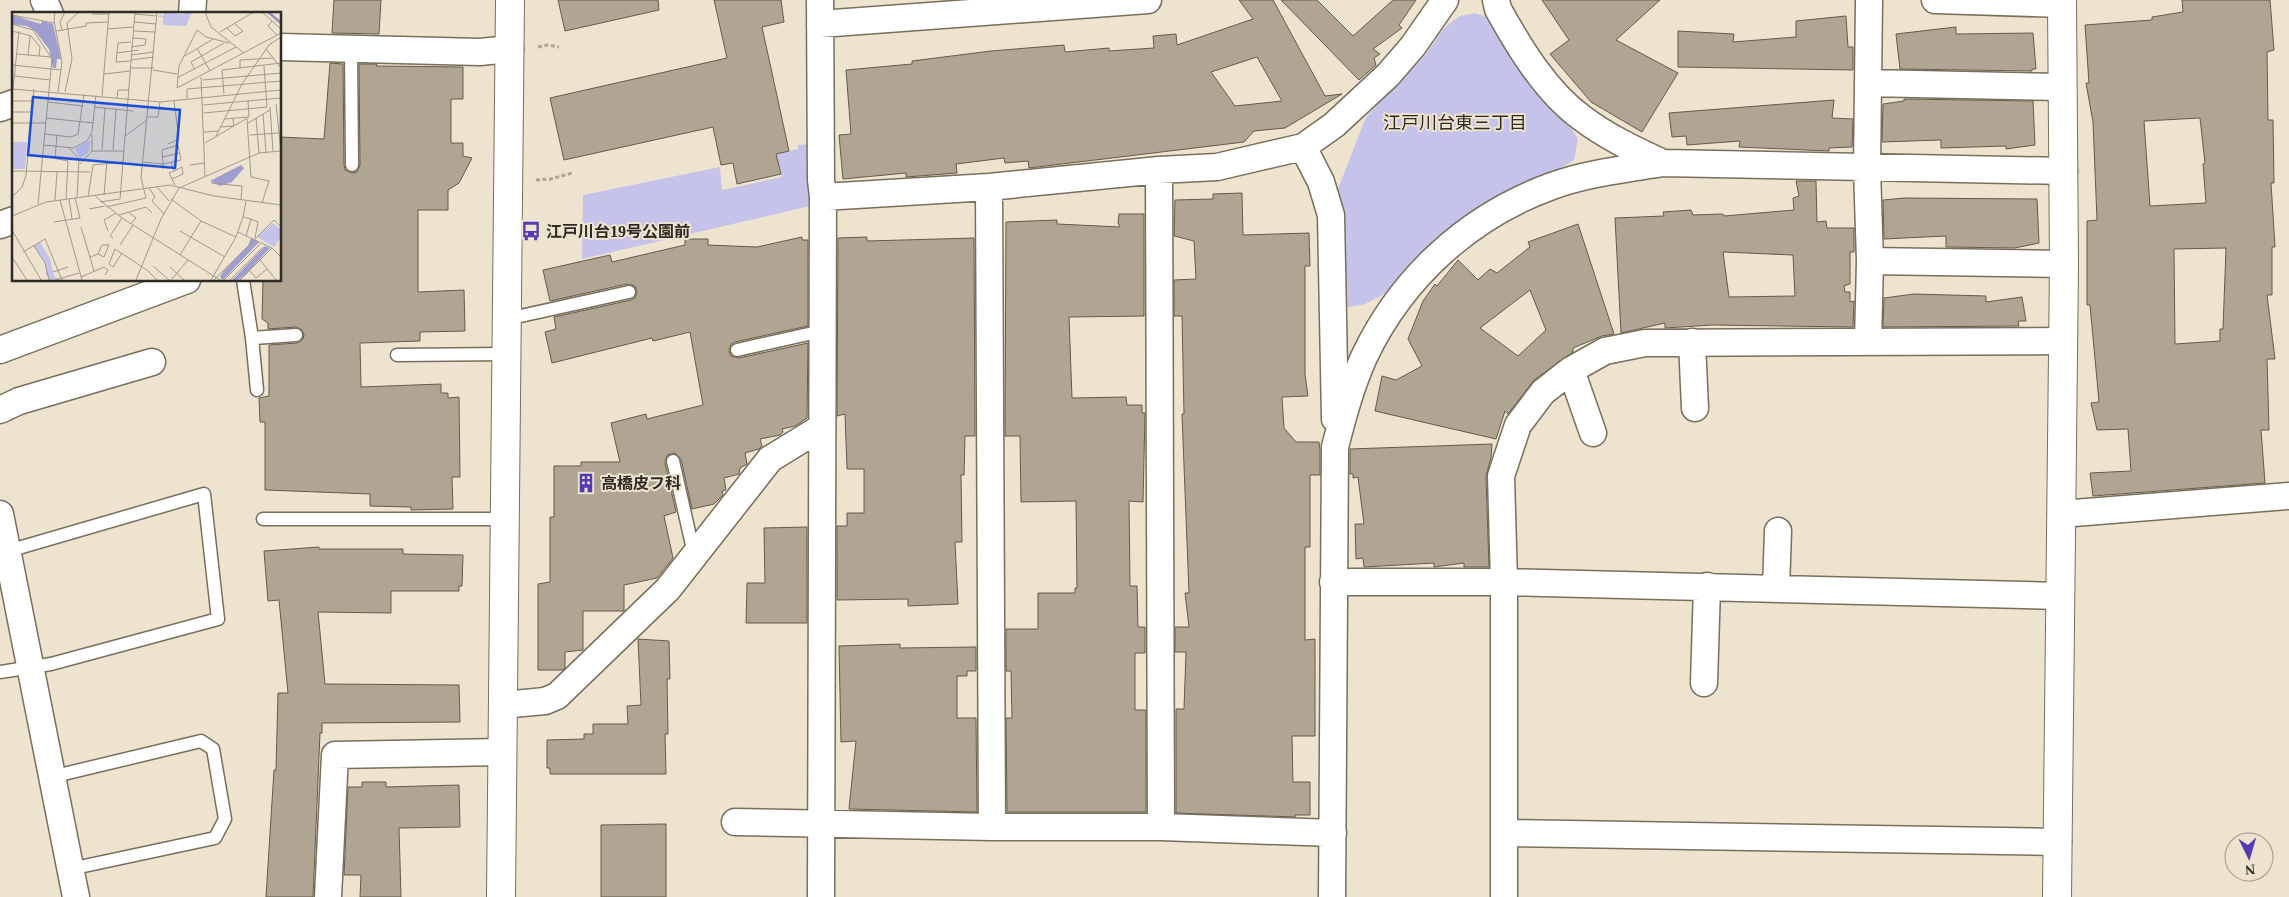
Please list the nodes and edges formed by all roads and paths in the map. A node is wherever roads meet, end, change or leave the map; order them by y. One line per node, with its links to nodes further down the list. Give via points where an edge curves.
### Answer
1 (44, 0): 10 (street)
2 (510, 0): 14 (street)
3 (1148, 0): 9 (street)
4 (1445, 0): 20 (street, via 1388,75 1334,125)
5 (1496, 0): 21 (street, via 1527,60 1580,117 1621,143)
6 (1869, 0): 16 (street)
7 (1935, 0): 8 (street)
8 (2062, 2): 17 (street)
9 (1069, 3): 11 (street)
10 (49, 12)
11 (820, 12): 29 (street)
12 (281, 47): 15 (street)
13 (559, 47): 14 (path)
14 (523, 48): 15 (street, via 480,52); 37 (street)
15 (352, 50): 22 (lane)
16 (1868, 83): 17 (street); 23 (street)
17 (2062, 87): 25 (street)
18 (12, 104): 19 (street)
19 (0, 108)
20 (1304, 146): 24 (street, via 1217,167); 55 (street, via 1321,182 1331,215)
21 (1663, 163): 23 (street); 55 (street, via 1554,185 1512,202 1438,254 1398,298 1364,357)
22 (352, 165)
23 (1867, 169): 25 (street); 32 (street)
24 (1159, 170): 28 (street); 79 (street)
25 (2064, 171): 33 (street)
26 (572, 173): 27 (path)
27 (533, 180)
28 (989, 188): 29 (street); 78 (street)
29 (823, 197): 38 (street)
30 (12, 221): 31 (street)
31 (0, 225)
32 (1870, 261): 33 (street); 43 (street)
33 (2064, 264): 41 (street)
34 (184, 281): 44 (street)
35 (242, 281): 40 (lane)
36 (629, 292): 37 (lane)
37 (507, 319): 46 (street)
38 (822, 331): 45 (lane); 53 (street)
39 (296, 335): 40 (lane)
40 (252, 338): 50 (lane)
41 (2063, 341): 43 (street); 59 (street)
42 (1692, 342): 43 (street); 49 (street, via 1645,343 1605,351); 51 (street)
43 (1868, 342)
44 (0, 350)
45 (737, 350)
46 (506, 354): 47 (lane); 61 (street)
47 (397, 355)
48 (152, 362): 52 (street, via 19,401)
49 (1571, 370): 54 (street); 66 (street, via 1543,392 1518,425 1501,476)
50 (257, 390)
51 (1695, 408)
52 (0, 410)
53 (822, 427): 64 (street, via 770,459); 77 (street)
54 (1593, 433)
55 (1335, 447): 65 (street)
56 (672, 461): 64 (lane)
57 (2289, 496): 59 (street)
58 (0, 514): 63 (street)
59 (2061, 514): 69 (street)
60 (263, 519): 61 (lane)
61 (504, 519): 73 (street)
62 (1778, 531): 68 (street)
63 (8, 551): 70 (street); 70 (lane, via 204,494 218,619)
64 (694, 557): 73 (street, via 668,589 557,696 545,701)
65 (1333, 582): 66 (street); 80 (street)
66 (1504, 582): 67 (street); 81 (street)
67 (1707, 586): 68 (street); 72 (street)
68 (1776, 588): 69 (street)
69 (2059, 596): 82 (street)
70 (31, 667): 71 (lane); 75 (street)
71 (0, 672)
72 (1704, 684)
73 (503, 705): 74 (street)
74 (502, 752): 85 (street, via 335,755); 86 (street)
75 (51, 777): 83 (street); 83 (lane, via 201,741 213,749 225,819 214,838)
76 (735, 822): 77 (street)
77 (822, 824): 78 (street); 87 (street)
78 (992, 827): 79 (street)
79 (1161, 827): 80 (street)
80 (1333, 833): 88 (street)
81 (1505, 833): 82 (street); 89 (street)
82 (2058, 842): 90 (street)
83 (70, 869): 84 (street)
84 (76, 897)
85 (328, 897)
86 (501, 897)
87 (821, 897)
88 (1332, 897)
89 (1504, 897)
90 (2057, 897)

